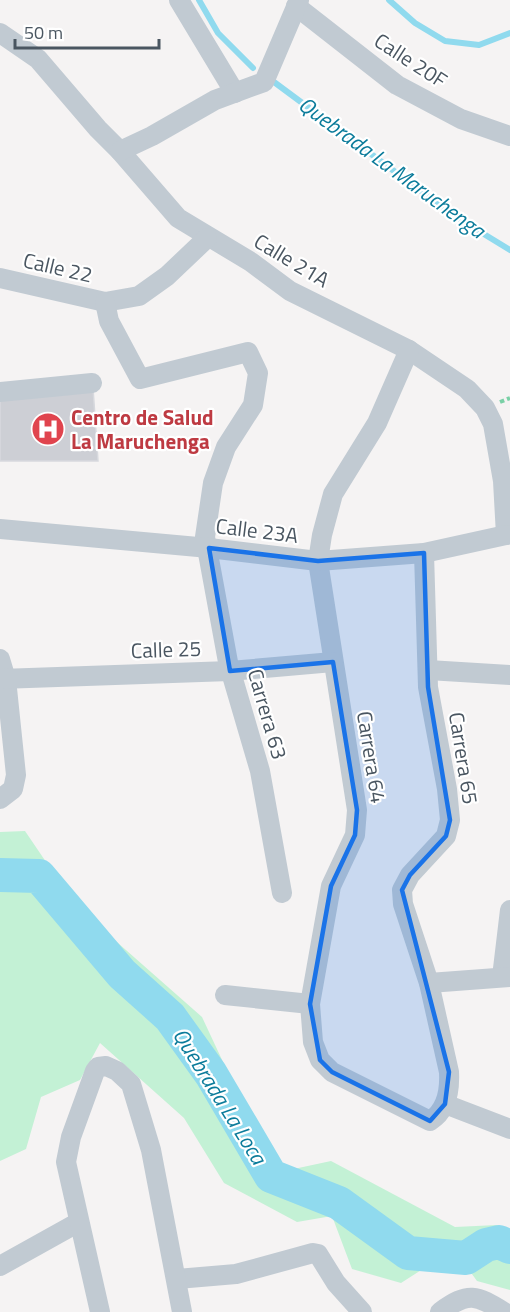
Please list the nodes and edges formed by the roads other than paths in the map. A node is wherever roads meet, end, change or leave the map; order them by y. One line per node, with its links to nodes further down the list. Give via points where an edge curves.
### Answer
1 (179, 0): 4 (street)
2 (298, 3): 4 (street, via 264,82); 5 (street, Calle 20F, via 397,85 461,119)
3 (0, 33): 6 (street, Calle 21A, via 38,59)
4 (235, 93): 6 (street)
5 (510, 136)
6 (120, 151): 7 (street, Calle 21A, via 178,218)
7 (207, 238): 9 (street, via 153,288 139,296); 10 (street, Calle 21A, via 251,262 290,291)
8 (0, 278): 9 (street, Calle 22)
9 (105, 302): 15 (street, Carrera 63, via 109,321 140,380 248,352 258,373 253,405 226,447 213,483 205,537)
10 (409, 350): 14 (street, Calle 21A, via 467,389 485,408 493,424); 17 (street, Carrera 64, via 377,423 333,494)
11 (92, 383): 12 (street)
12 (0, 392)
13 (0, 529): 15 (street, Calle 23A)
14 (508, 535): 16 (street, Calle 23A)
15 (209, 548): 17 (street, Calle 23A); 21 (street, Carrera 63)
16 (424, 553): 17 (street, Calle 23A); 20 (street, Carrera 65)
17 (318, 561): 19 (street, Carrera 64)
18 (0, 659): 23 (street)
19 (333, 662): 21 (street, Calle 25); 30 (street, Carrera 64, via 357,810 355,835 331,886)
20 (428, 670): 22 (street); 28 (street, Carrera 65, via 450,820 446,836 410,875 402,891)
21 (230, 671): 23 (street, Calle 25); 25 (street, Carrera 63, via 260,771)
22 (510, 675)
23 (3, 679): 24 (street, via 16,776 13,789)
24 (0, 799)
25 (282, 893)
26 (510, 910): 27 (street)
27 (506, 977): 28 (street)
28 (429, 983): 31 (street, Carrera 65, via 449,1072)
29 (225, 995): 30 (street)
30 (310, 1004): 31 (street, Carrera 64, via 313,1042 320,1060 332,1072 430,1121)
31 (445, 1104): 32 (street)
32 (510, 1129)
33 (79, 1222): 34 (street); 35 (street, via 66,1162 95,1071 106,1066 131,1084 151,1150); 37 (street)
34 (0, 1266)
35 (177, 1279): 36 (street, via 236,1274 313,1253 318,1254); 38 (street)
36 (353, 1310)
37 (100, 1312)
38 (182, 1312)
39 (441, 1312): 40 (street, via 472,1296)
40 (504, 1312)

